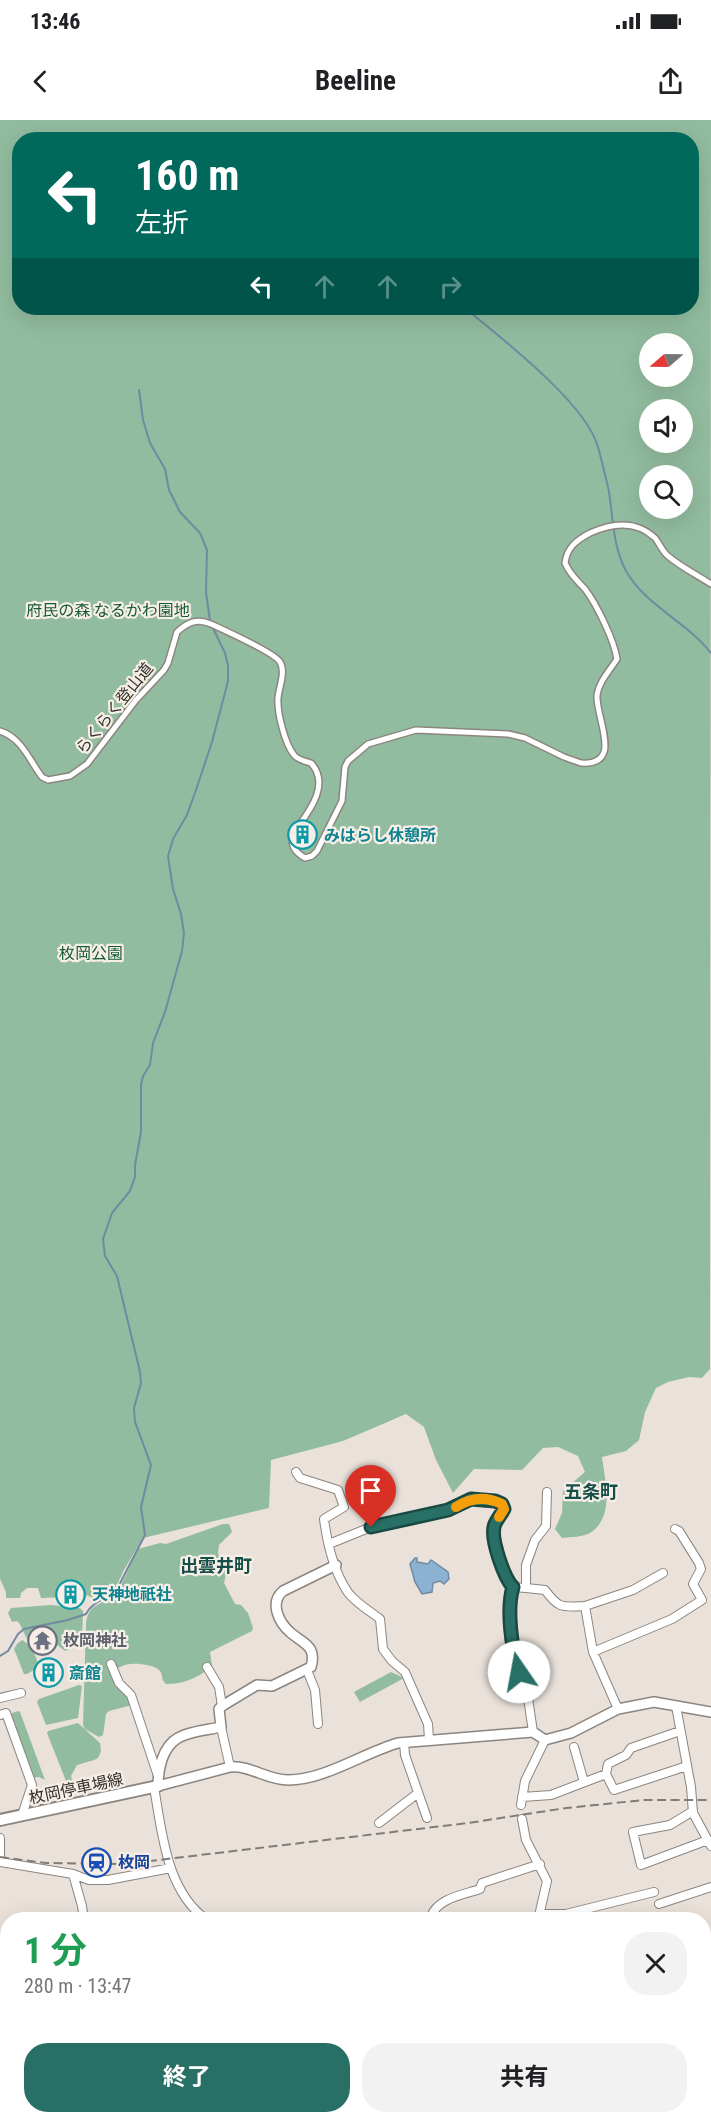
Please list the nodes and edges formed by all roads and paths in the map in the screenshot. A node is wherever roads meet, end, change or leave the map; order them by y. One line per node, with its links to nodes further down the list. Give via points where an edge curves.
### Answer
1 (711, 584): 2 (street, らくらく登山道, via 669,557 656,540 636,527 614,524 581,538 569,549 565,563 571,577 594,605 617,659 597,696 605,750 597,761 591,764 573,760 508,734 416,730 368,744 348,761 339,809 317,851 305,858 297,853 292,840 317,799 317,776 311,763 292,753 279,718 283,672 280,662 267,651 202,620 177,632 164,670 135,700 87,764 75,773 48,780 21,745)
2 (0, 731)
3 (296, 1472): 6 (street, via 300,1478 338,1490 344,1507 324,1519)
4 (547, 1492): 10 (street, via 546,1526 535,1540 526,1565)
5 (675, 1529): 12 (street, via 699,1563 701,1569 693,1584 702,1600 672,1619)
6 (329, 1544): 7 (street); 9 (street, via 371,1527 448,1510 471,1499 495,1501 504,1509 493,1528 499,1564)
7 (336, 1564): 15 (street, via 283,1592 276,1602 283,1624 311,1651 313,1658); 27 (street, via 348,1593 380,1619 383,1649 405,1672 428,1724)
8 (663, 1573): 11 (street, via 633,1590)
9 (513, 1587): 10 (street); 26 (street, via 510,1598 514,1649)
10 (526, 1588): 11 (street, via 545,1590 562,1607)
11 (585, 1606): 12 (street)
12 (593, 1652): 20 (street)
13 (111, 1664): 35 (street, via 119,1683 131,1695)
14 (207, 1668): 18 (street, via 219,1687)
15 (307, 1670): 18 (street, via 272,1686 257,1685); 23 (street, via 315,1690)
16 (21, 1693): 17 (street)
17 (0, 1698)
18 (222, 1706): 24 (street, via 218,1714)
19 (676, 1706): 20 (street, via 654,1702); 21 (street); 25 (street)
20 (618, 1709): 28 (street)
21 (711, 1712)
22 (0, 1715): 38 (street, via 6,1713 32,1785)
23 (318, 1724)
24 (221, 1727): 32 (street); 35 (street, via 178,1738 168,1746)
25 (680, 1731): 31 (street); 33 (street, via 631,1748 608,1764)
26 (533, 1732): 27 (street); 28 (street)
27 (429, 1739): 29 (street)
28 (545, 1740): 34 (street, via 525,1781 521,1801)
29 (404, 1742): 32 (street, via 341,1767 290,1780 241,1766); 36 (street)
30 (574, 1747): 34 (street)
31 (687, 1766): 33 (street, via 614,1790); 37 (street)
32 (230, 1767): 35 (street)
33 (606, 1774): 34 (street)
34 (584, 1782)
35 (157, 1783): 38 (main road, 枚岡停車場線); 47 (street)
36 (418, 1793): 39 (street); 42 (street)
37 (693, 1811): 44 (street); 44 (street, via 670,1825 633,1832 641,1865)
38 (22, 1815): 41 (main road, 枚岡停車場線)
39 (427, 1818)
40 (522, 1819): 46 (street, via 526,1840)
41 (0, 1820)
42 (379, 1822)
43 (0, 1838): 45 (street)
44 (709, 1843)
45 (0, 1859): 48 (street)
46 (540, 1864): 54 (street, via 482,1883 480,1889 440,1903); 55 (street, via 547,1881)
47 (171, 1868): 48 (street, via 108,1880 89,1880); 53 (street, via 186,1900)
48 (73, 1874): 52 (street)
49 (711, 1887): 51 (street)
50 (654, 1892): 56 (street)
51 (659, 1904)
52 (83, 1912)
53 (199, 1912)
54 (434, 1912)
55 (540, 1912)
56 (574, 1912)

